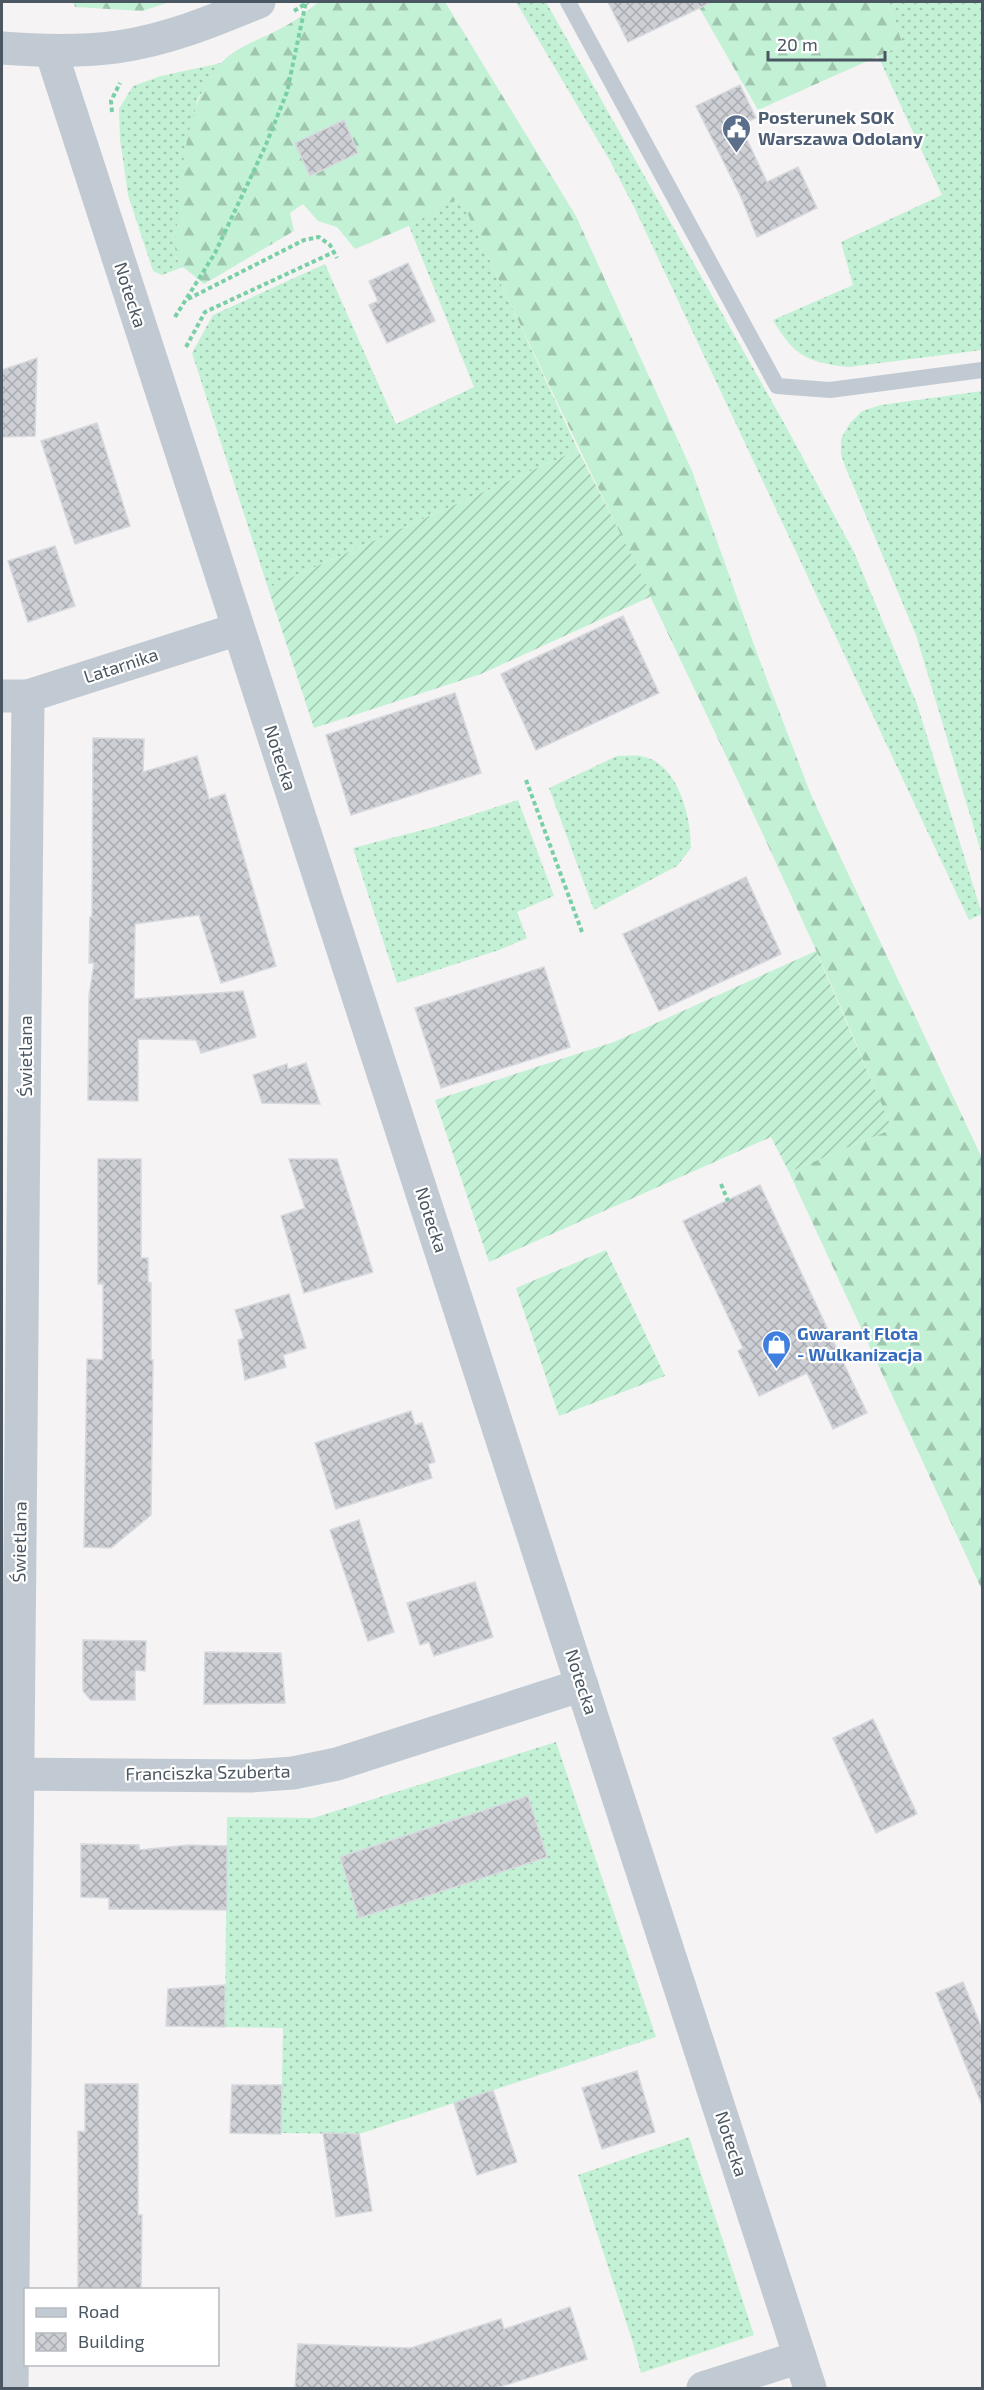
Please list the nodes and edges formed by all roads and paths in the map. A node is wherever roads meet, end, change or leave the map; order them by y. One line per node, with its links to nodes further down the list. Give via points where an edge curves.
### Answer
1 (259, 2): 5 (street, via 162,37 119,46)
2 (306, 2): 8 (path, via 287,92 240,203)
3 (568, 2): 11 (lane, via 777,386 831,390)
4 (2, 48): 5 (street)
5 (51, 51): 10 (street, Notecka)
6 (334, 252): 7 (path); 8 (path, via 319,237 304,240); 9 (path)
7 (337, 258)
8 (188, 299): 10 (path)
9 (206, 312)
10 (149, 353): 12 (street, Notecka)
11 (982, 370)
12 (238, 629): 13 (street, Latarnika); 18 (street, Notecka)
13 (15, 696): 19 (street, Świetlana)
14 (526, 780): 15 (path)
15 (582, 932)
16 (721, 1184): 17 (path)
17 (728, 1201)
18 (582, 1685): 19 (street, Franciszka Szuberta, via 337,1764 293,1773); 20 (street, Notecka)
19 (10, 1774): 21 (street, Świetlana)
20 (800, 2357): 22 (street); 23 (street, Notecka)
21 (12, 2388)
22 (703, 2388)
23 (810, 2388)

